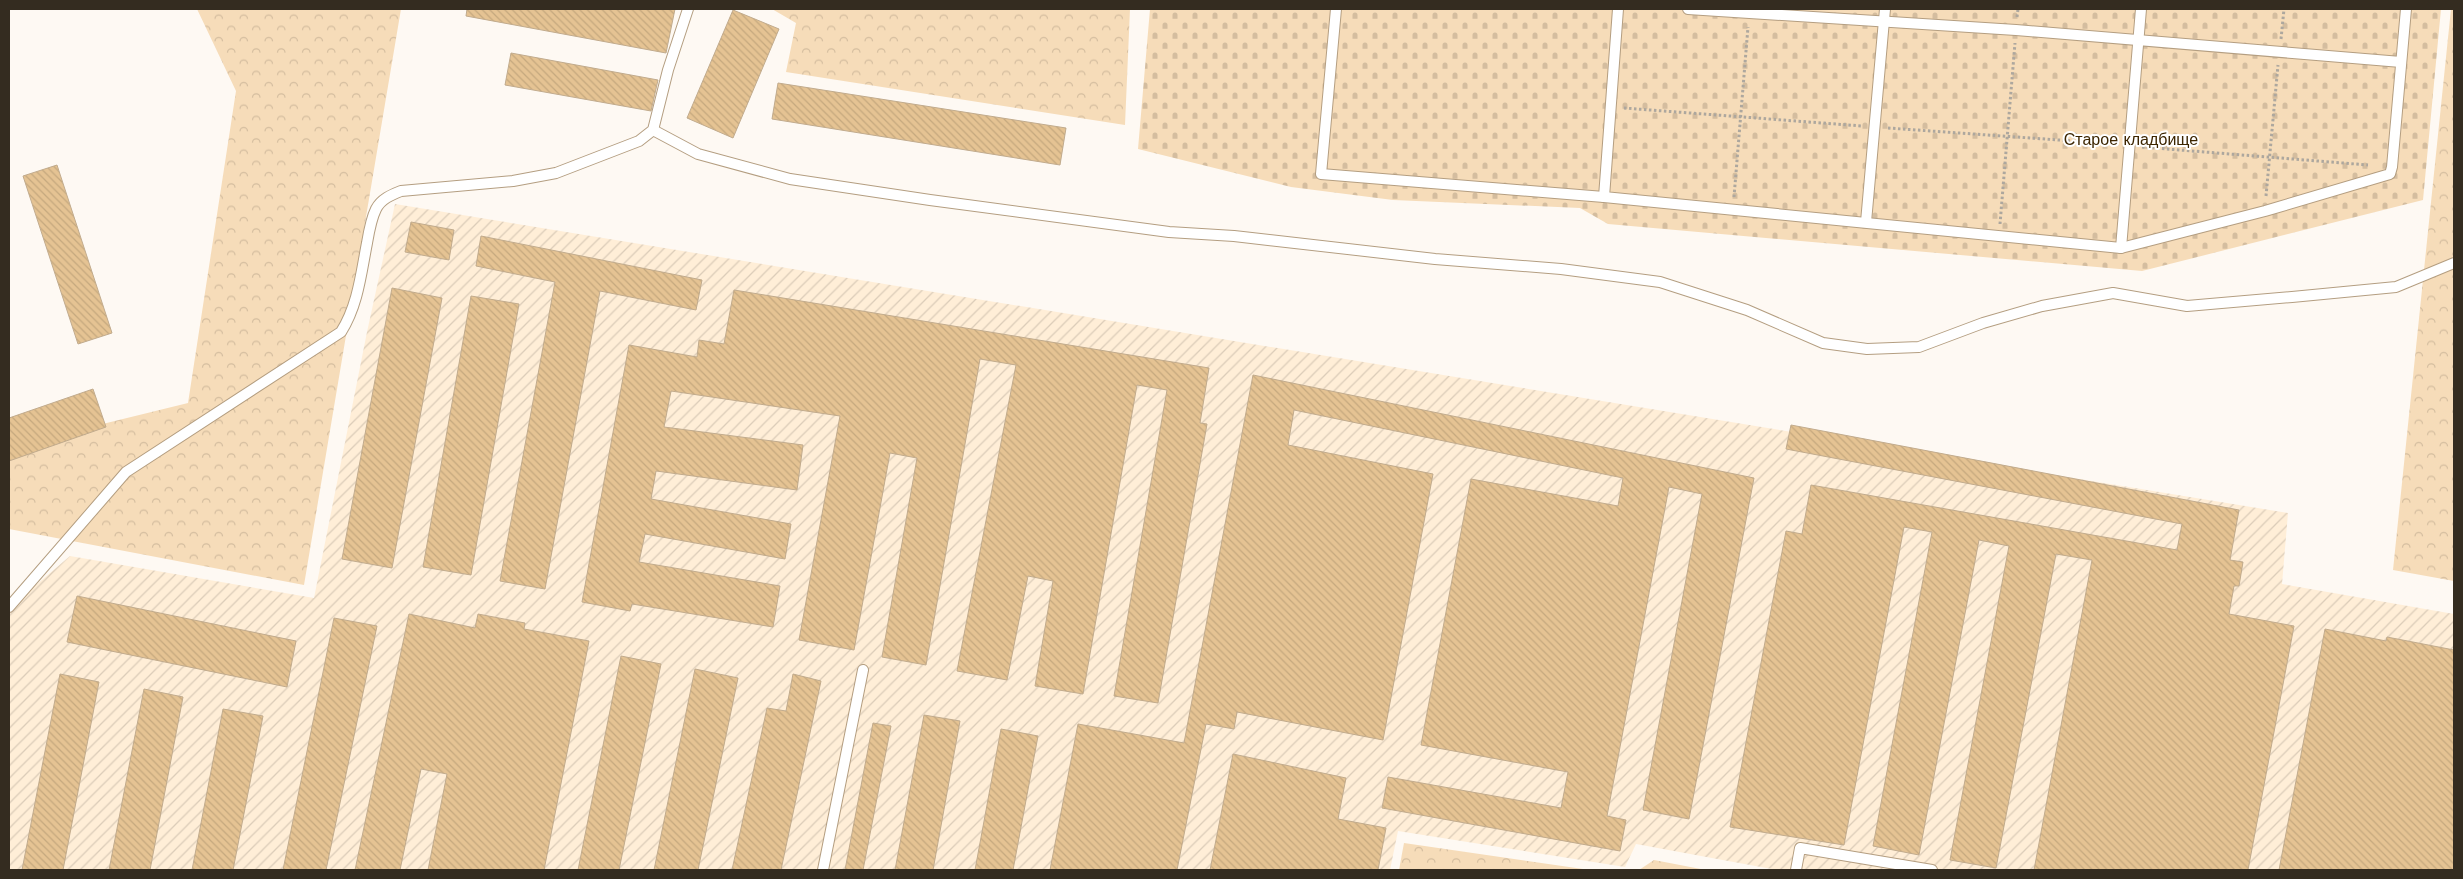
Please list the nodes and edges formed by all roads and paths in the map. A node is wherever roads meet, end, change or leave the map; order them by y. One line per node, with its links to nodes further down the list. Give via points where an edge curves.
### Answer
1 (688, 9): 19 (lane)
2 (1336, 9): 24 (lane, via 1321,174)
3 (1618, 9): 16 (lane)
4 (1688, 9): 10 (lane)
5 (1885, 9): 11 (lane)
6 (2018, 9): 12 (path)
7 (2141, 9): 13 (lane)
8 (2284, 9): 14 (path)
9 (2406, 9): 15 (lane)
10 (1749, 14): 11 (lane); 17 (path)
11 (1884, 22): 12 (lane); 18 (lane)
12 (2016, 30): 13 (lane); 20 (path)
13 (2138, 40): 14 (lane); 21 (lane)
14 (2280, 52): 15 (lane); 22 (path)
15 (2402, 62): 23 (lane)
16 (1611, 107): 17 (path); 24 (lane)
17 (1741, 117): 18 (path); 25 (path)
18 (1874, 127): 20 (path); 27 (lane)
19 (653, 130): 30 (lane, via 698,154 790,179 921,199 1169,232 1561,269 1660,282 1747,310 1823,343 1867,349 1919,346 2042,306 2113,293 2187,306 2292,297 2396,287); 31 (lane, via 639,141 556,173 513,181 401,191 388,196 376,207 357,298 350,318 340,332 126,472)
20 (2007, 135): 21 (path); 28 (path)
21 (2130, 146): 22 (path); 29 (lane)
22 (2270, 158): 23 (path); 26 (path)
23 (2392, 167): 26 (lane, via 2390,174)
24 (1604, 197): 25 (lane)
25 (1733, 210): 27 (lane)
26 (2265, 211): 29 (lane)
27 (1866, 222): 28 (lane)
28 (1999, 234): 29 (lane)
29 (2121, 248)
30 (2454, 263)
31 (9, 607)
32 (863, 670): 33 (lane)
33 (823, 870)
34 (1796, 870): 35 (lane, via 1800,848)
35 (1932, 870)

